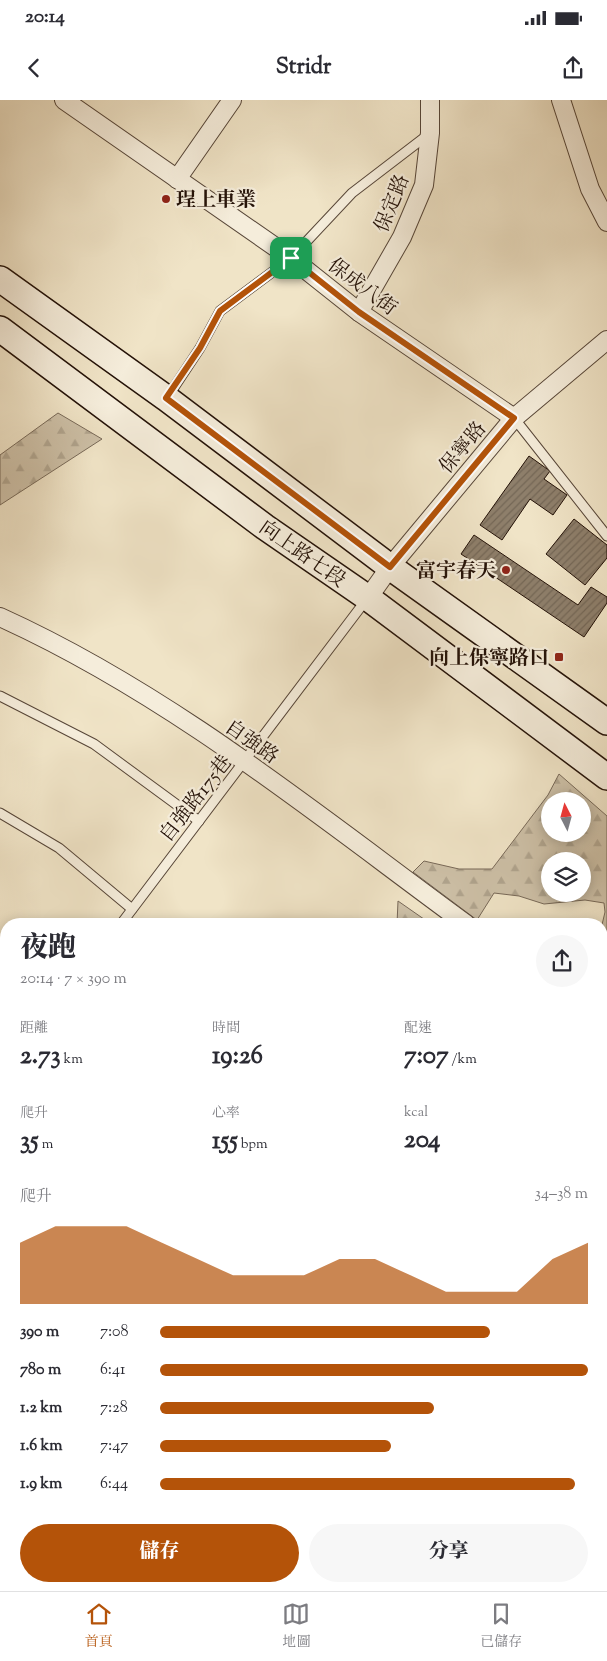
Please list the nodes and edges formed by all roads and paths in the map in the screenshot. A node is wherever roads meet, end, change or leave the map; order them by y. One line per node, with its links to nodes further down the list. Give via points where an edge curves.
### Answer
1 (64, 100): 6 (street, 保成八街)
2 (232, 100): 6 (street)
3 (430, 100): 5 (street, 保定路)
4 (561, 100): 7 (street, via 590,189)
5 (430, 133): 8 (lane, via 352,193); 10 (street, 保定路, via 424,185 402,237)
6 (176, 179): 8 (street, 保成八街)
7 (607, 222)
8 (291, 258): 10 (street, 保成八街); 13 (lane, via 220,311 200,348)
9 (0, 279): 13 (main road, 向上路七段)
10 (359, 312): 14 (street, 保成八街)
11 (0, 329): 17 (main road, 向上路七段, via 265,527)
12 (607, 340): 14 (street, 保寧路)
13 (166, 398): 16 (main road, 向上路七段)
14 (514, 418): 15 (lane); 16 (street, 保寧路)
15 (607, 536)
16 (390, 567): 17 (street, 保寧路); 20 (main road, 向上路七段)
17 (368, 598): 21 (lane, 自強路175巷); 22 (main road, 向上路七段)
18 (0, 617): 21 (street, 自強路, via 90,662 164,706)
19 (0, 696): 24 (lane, via 94,744)
20 (607, 722)
21 (245, 761): 24 (lane, 自強路175巷); 27 (street, 自強路)
22 (607, 777)
23 (0, 813): 25 (lane, via 59,848)
24 (199, 820): 25 (lane, 自強路175巷)
25 (132, 909): 26 (lane, 自強路175巷)
26 (125, 918)
27 (458, 918)

